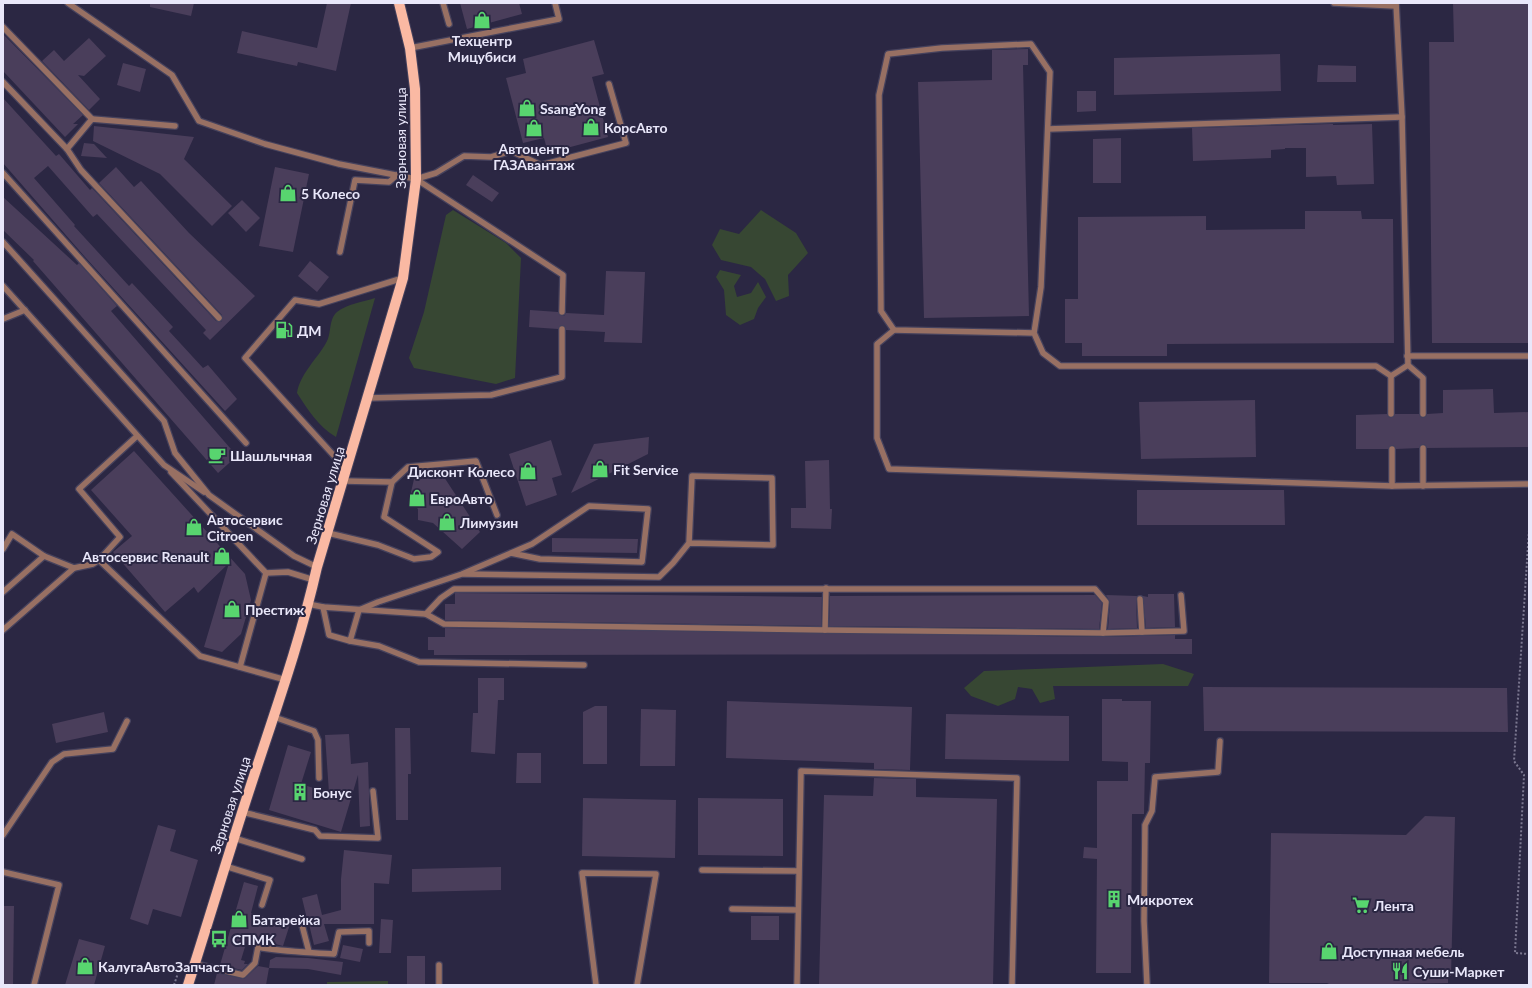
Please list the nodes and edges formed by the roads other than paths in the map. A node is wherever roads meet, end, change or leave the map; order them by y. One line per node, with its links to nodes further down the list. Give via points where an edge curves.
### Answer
1 (68, 3): 18 (lane, via 172,75 199,121 265,144 339,164)
2 (399, 3): 9 (main road, Зерновая улица)
3 (443, 3): 7 (lane)
4 (555, 3): 9 (lane, via 559,19)
5 (1334, 3): 6 (lane)
6 (1396, 5): 12 (lane)
7 (449, 24)
8 (3, 27): 13 (lane)
9 (410, 48): 19 (main road, Зерновая улица, via 414,89)
10 (3, 82): 16 (lane)
11 (609, 84): 19 (lane, via 626,143 541,165 510,151 491,156 464,156 436,173)
12 (1402, 117): 15 (lane); 31 (lane)
13 (92, 119): 14 (lane); 16 (lane)
14 (175, 126)
15 (1048, 129): 29 (lane, via 1050,72 1031,44 942,48 888,54 879,95 881,311); 30 (lane, via 1040,287)
16 (67, 149): 26 (lane, via 81,170)
17 (3, 173): 39 (lane)
18 (397, 175): 19 (lane); 21 (lane, via 388,182 355,180)
19 (416, 179): 22 (main road, Зерновая улица); 25 (lane, via 563,275)
20 (3, 242): 49 (lane, via 164,421 174,453)
21 (340, 252)
22 (403, 278): 35 (main road, Зерновая улица); 43 (lane, via 319,304 295,300 245,358)
23 (3, 286): 24 (lane)
24 (25, 310): 27 (lane); 38 (lane)
25 (562, 312)
26 (219, 318)
27 (3, 319)
28 (562, 329): 35 (lane, via 562,377 491,395)
29 (894, 330): 30 (lane); 47 (lane, via 878,344 878,438 889,469)
30 (1034, 333): 34 (lane, via 1043,353 1060,366 1376,366)
31 (1407, 356): 32 (lane); 33 (lane)
32 (1529, 356)
33 (1408, 365): 34 (lane); 37 (lane, via 1423,378)
34 (1391, 376): 36 (lane)
35 (368, 398): 43 (main road, Зерновая улица)
36 (1391, 414)
37 (1423, 414)
38 (137, 436): 42 (lane); 56 (lane, via 78,489 120,537)
39 (246, 443)
40 (1423, 448): 48 (lane)
41 (1392, 449): 47 (lane)
42 (164, 464): 49 (lane); 59 (lane)
43 (347, 470): 44 (main road, Зерновая улица)
44 (344, 481): 45 (lane); 51 (main road, Зерновая улица)
45 (392, 482): 50 (lane, via 408,467 476,461); 51 (lane, via 384,517 438,552 431,557 414,559 378,545)
46 (1529, 484): 48 (lane)
47 (1392, 486): 48 (lane)
48 (1423, 486)
49 (209, 495): 57 (lane, via 294,556)
50 (497, 515)
51 (328, 533): 57 (main road, Зерновая улица)
52 (689, 543): 52 (lane, via 773,545 772,478 692,476); 60 (lane, via 659,578)
53 (3, 549): 55 (lane, via 12,534)
54 (511, 553): 54 (lane, via 540,559 642,562 648,509 589,506 532,544); 60 (lane)
55 (44, 556): 58 (lane); 63 (lane)
56 (99, 560): 58 (lane); 76 (lane, via 200,656)
57 (317, 567): 61 (main road, Зерновая улица)
58 (74, 568): 70 (lane)
59 (266, 573): 61 (lane, via 288,572); 76 (lane)
60 (462, 574): 68 (lane)
61 (314, 580): 66 (main road, Зерновая улица)
62 (826, 588): 69 (lane, via 454,589); 71 (lane); 73 (lane, via 1095,589 1106,602)
63 (3, 592)
64 (1181, 595): 72 (lane, via 1184,631)
65 (1140, 599): 72 (lane)
66 (308, 604): 67 (lane); 77 (main road, Зерновая улица)
67 (323, 607): 68 (lane); 74 (lane, via 329,635)
68 (359, 610): 69 (lane); 74 (lane)
69 (426, 614): 71 (lane, via 444,624)
70 (3, 630)
71 (825, 630): 73 (lane)
72 (1142, 632): 73 (lane)
73 (1102, 633)
74 (350, 641): 75 (lane, via 379,646 419,662)
75 (584, 665)
76 (240, 667): 77 (lane)
77 (286, 680): 78 (main road, Зерновая улица)
78 (274, 717): 81 (lane, via 314,731 318,740); 83 (main road, Зерновая улица)
79 (127, 721): 84 (lane, via 113,749 64,754 52,762)
80 (1220, 741): 106 (lane, via 1218,772 1155,777 1152,811 1145,825 1144,921)
81 (319, 778)
82 (373, 791): 83 (lane, via 378,838 320,836 315,830)
83 (242, 812): 85 (main road, Зерновая улица)
84 (3, 835)
85 (234, 838): 86 (lane); 87 (main road, Зерновая улица)
86 (302, 859)
87 (225, 866): 91 (lane, via 270,880); 97 (main road, Зерновая улица)
88 (702, 870): 89 (lane)
89 (798, 871): 93 (lane); 105 (lane, via 801,771 1017,778)
90 (3, 872): 99 (lane, via 59,885)
91 (262, 905)
92 (732, 909): 93 (lane)
93 (798, 910): 104 (lane)
94 (302, 925): 96 (lane)
95 (369, 943): 96 (lane, via 368,931 339,932 334,954)
96 (309, 952): 97 (lane, via 279,952 258,947 255,964 243,975)
97 (195, 964): 100 (main road, Зерновая улица)
98 (439, 965): 101 (lane)
99 (34, 985)
100 (188, 985)
101 (440, 985)
102 (596, 985): 103 (lane, via 582,874 656,874)
103 (637, 985)
104 (797, 985)
105 (1012, 985)
106 (1147, 985)

